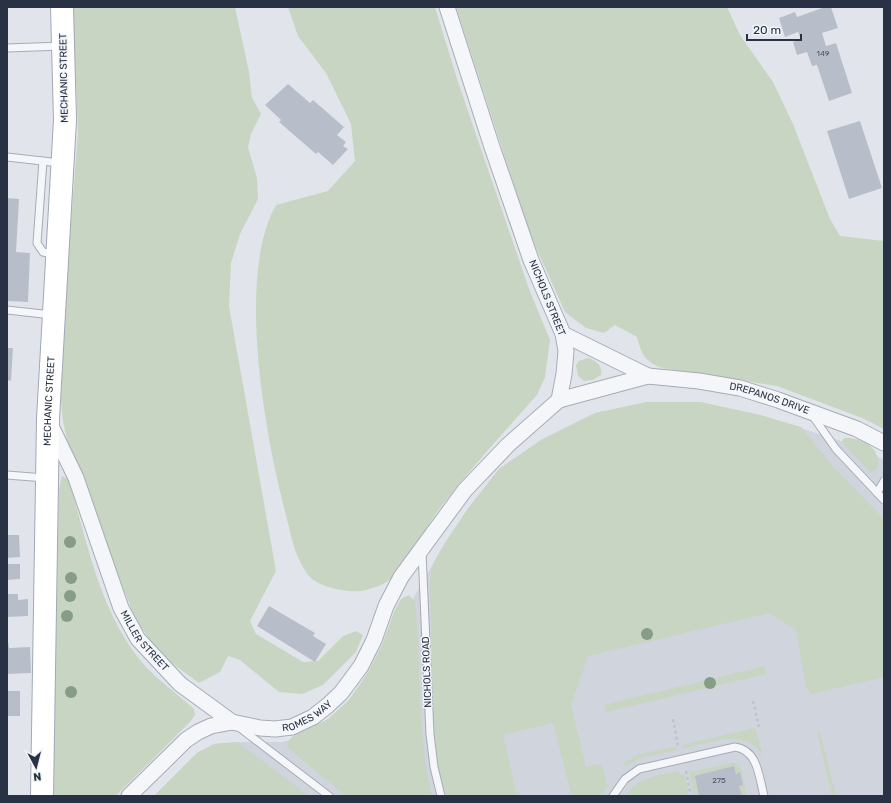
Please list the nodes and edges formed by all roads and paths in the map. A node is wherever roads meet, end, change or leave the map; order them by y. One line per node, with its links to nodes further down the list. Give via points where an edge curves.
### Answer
1 (62, 7): 3 (main road, MECHANIC STREET)
2 (447, 7): 10 (street, NICHOLS STREET, via 532,260)
3 (64, 46): 4 (lane); 6 (main road, MECHANIC STREET, via 65,120)
4 (7, 48)
5 (7, 157): 6 (lane)
6 (53, 162): 7 (main road, MECHANIC STREET); 7 (lane, via 37,243 43,252)
7 (57, 255): 9 (main road, MECHANIC STREET)
8 (7, 310): 9 (lane)
9 (54, 315): 14 (main road, MECHANIC STREET)
10 (563, 334): 11 (street, DREPANOS DRIVE); 12 (street, NICHOLS STREET, via 566,351)
11 (648, 376): 12 (street, DREPANOS DRIVE); 13 (street, DREPANOS DRIVE, via 740,388)
12 (559, 400): 21 (street, via 508,445 465,490)
13 (811, 414): 15 (street, DREPANOS DRIVE, via 857,429); 19 (lane, via 836,449)
14 (48, 420): 17 (main road, MECHANIC STREET); 24 (street, MILLER STREET, via 76,478 121,608 138,639 180,684)
15 (884, 443)
16 (7, 475): 17 (lane)
17 (47, 478): 28 (main road, MECHANIC STREET)
18 (884, 481): 19 (lane)
19 (877, 493): 20 (lane)
20 (884, 500)
21 (422, 548): 24 (street, ROMES WAY, via 390,597 361,666 327,706 313,717 292,727 260,728); 31 (lane, NICHOLS ROAD, via 430,734)
22 (753, 701): 25 (path)
23 (673, 719): 26 (path, via 678,746)
24 (232, 722): 29 (street, ROMES WAY, via 211,726 186,740); 30 (lane, MILLER STREET)
25 (759, 727)
26 (681, 745)
27 (686, 771): 33 (path)
28 (42, 796)
29 (129, 796)
30 (329, 796)
31 (441, 796)
32 (613, 796): 34 (lane, via 625,779 639,769 735,747 746,750 755,760)
33 (691, 796)
34 (764, 796)

